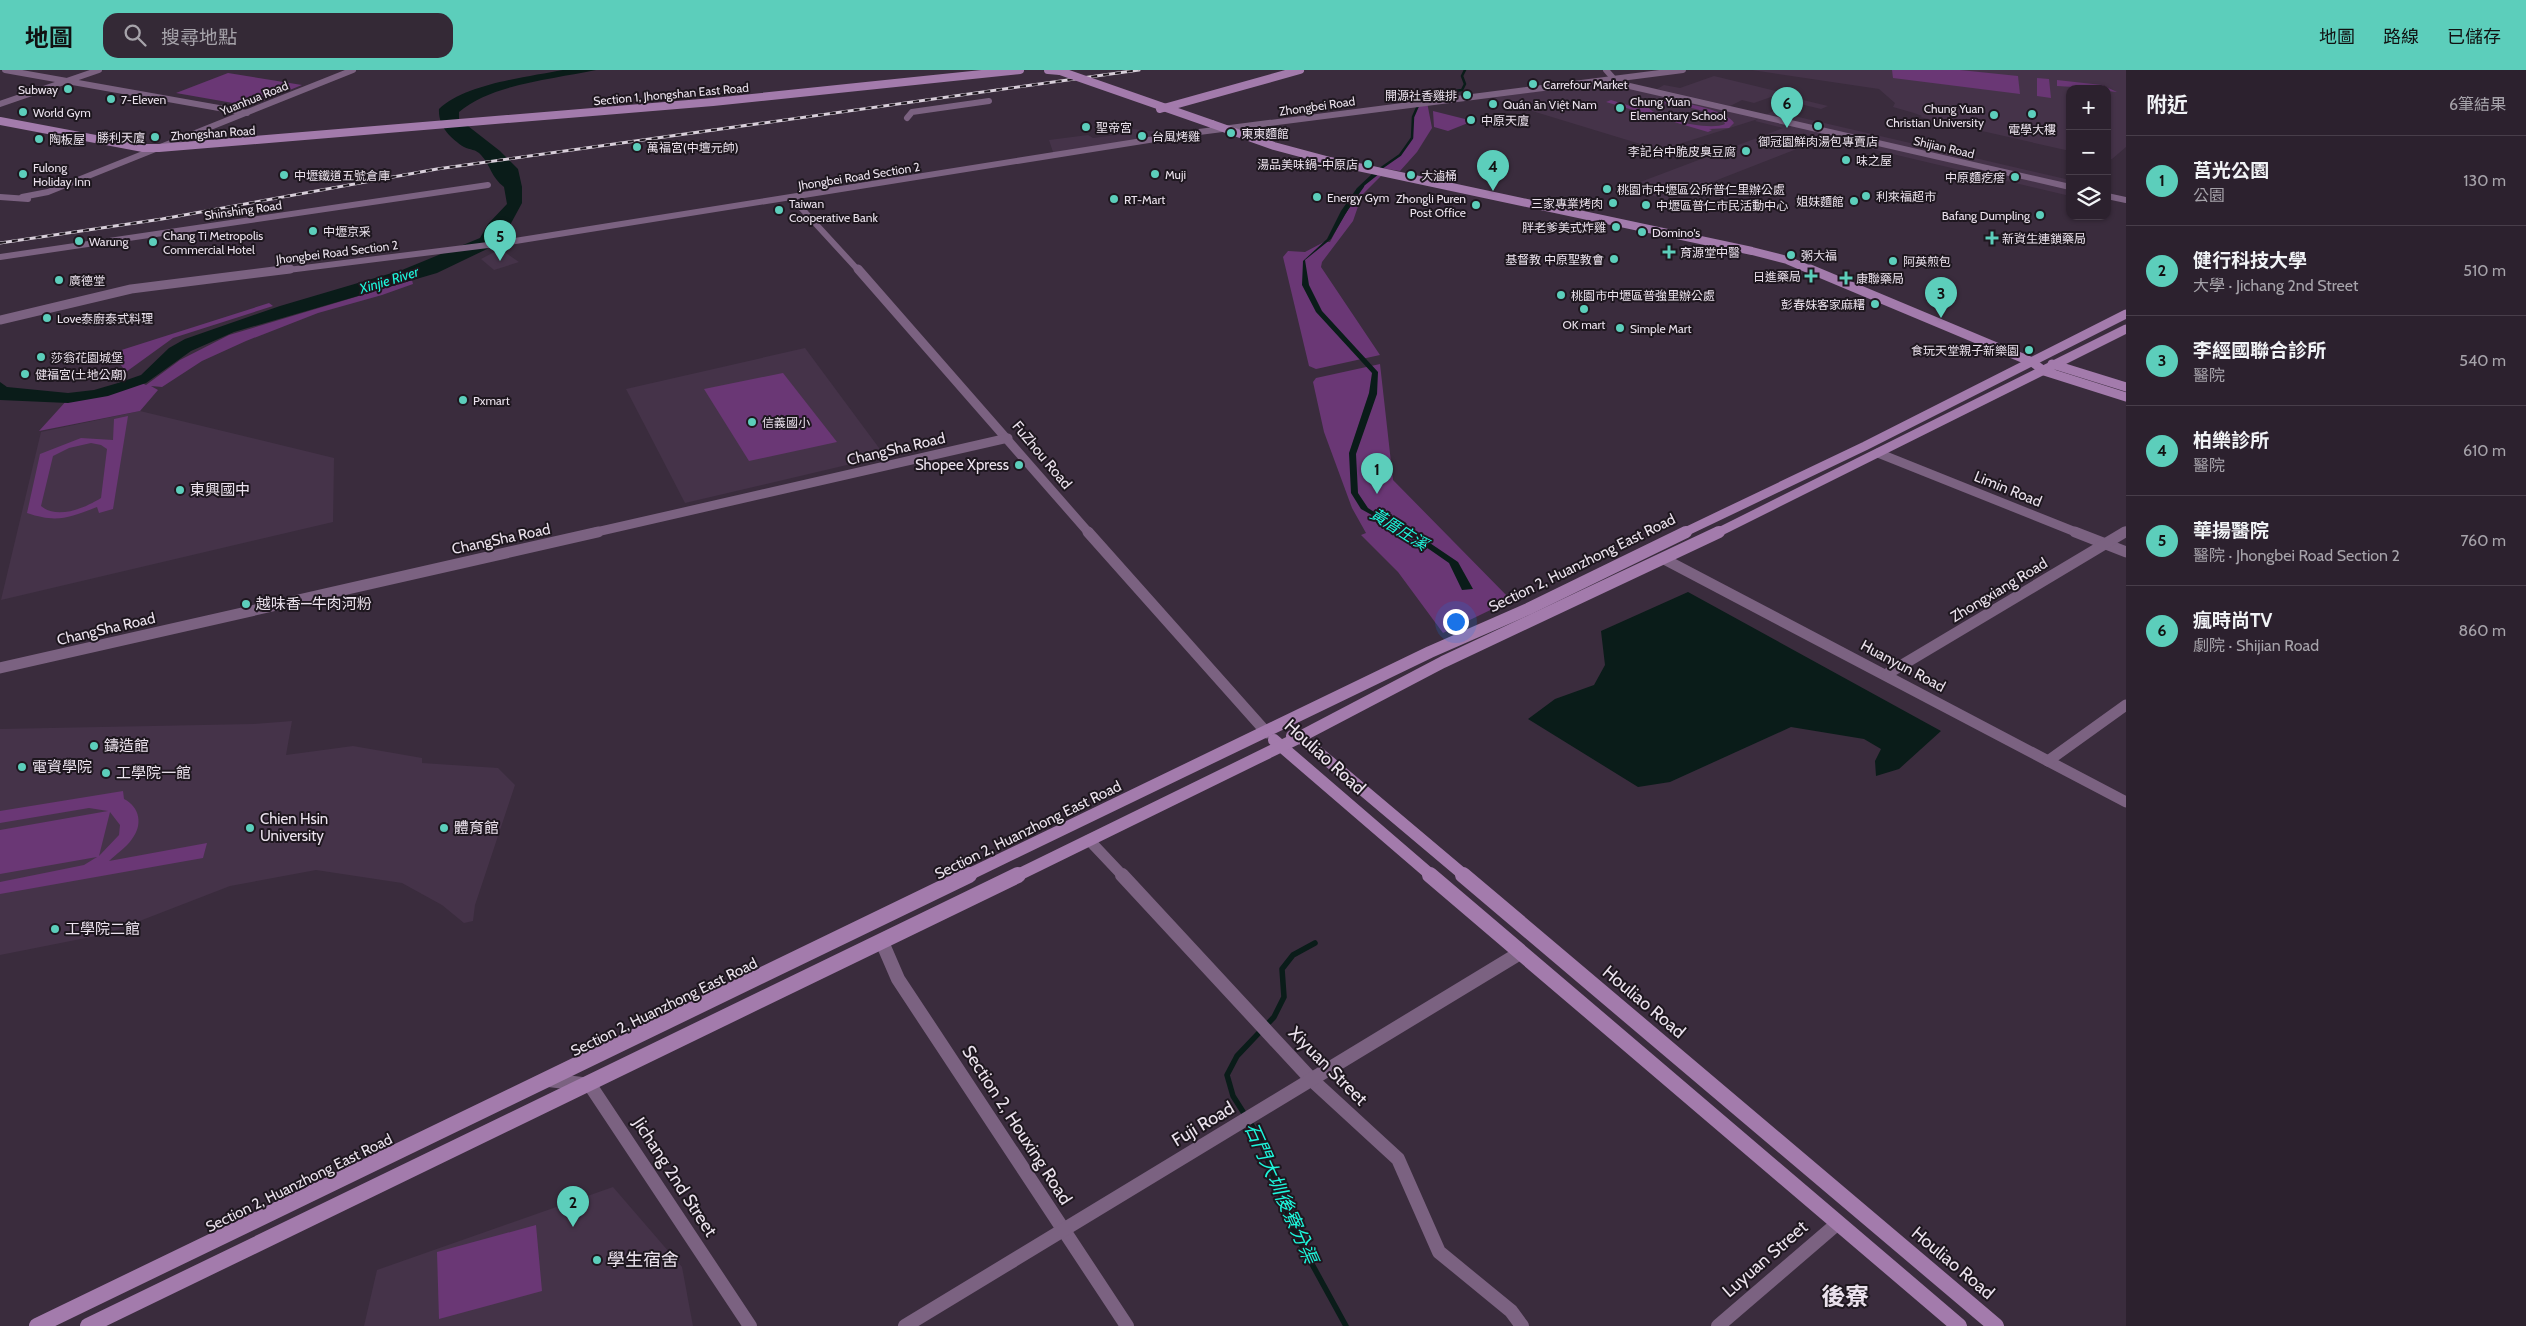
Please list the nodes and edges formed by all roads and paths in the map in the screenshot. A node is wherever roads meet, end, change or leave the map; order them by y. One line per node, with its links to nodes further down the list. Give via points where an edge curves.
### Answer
1 (5, 70): 11 (street)
2 (99, 70): 11 (street)
3 (353, 70): 15 (street, Yuanhua Road)
4 (1020, 70): 18 (street, Section 1, Jhongshan East Road)
5 (1048, 70): 6 (street)
6 (1059, 70): 19 (street, bridge)
7 (1300, 70): 14 (street)
8 (1606, 70): 10 (street)
9 (1683, 70): 10 (street)
10 (1614, 79): 19 (street, Zhongbei Road); 22 (street, Shijian Road, via 1612,82)
11 (67, 81): 13 (street); 15 (street)
12 (989, 101): 16 (street, via 912,112)
13 (0, 104)
14 (1160, 109)
15 (249, 113): 20 (street, Yuanhua Road)
16 (907, 118)
17 (0, 121): 20 (street, Zhongshan Road)
18 (429, 127): 20 (street, Zhongshan Road)
19 (1226, 129): 27 (street, Jhongbei Road Section 2); 35 (street, via 1302,154 1787,260)
20 (159, 148): 25 (street, Yuanhua Road, via 48,192)
21 (488, 185): 30 (street, Shinshing Road)
22 (2066, 186)
23 (17, 190): 25 (street)
24 (0, 197): 25 (street)
25 (22, 197): 29 (street)
26 (2111, 197): 28 (street)
27 (792, 198): 32 (street, Jhongbei Road Section 2, via 496,244 131,289); 38 (street, FuZhou Road)
28 (2126, 200)
29 (42, 201)
30 (0, 257)
31 (2126, 314): 35 (street)
32 (0, 320)
33 (2126, 329): 34 (street, Section 2, Huanzhong East Road)
34 (2057, 364): 35 (street, Section 2, Huanzhong East Road); 36 (street)
35 (2038, 367): 37 (street); 39 (street, Section 2, Huanzhong East Road); 47 (street, Section 2, Huanzhong East Road, via 1794,478)
36 (2126, 387)
37 (2126, 397)
38 (1008, 438): 44 (street, ChangSha Road); 47 (street, FuZhou Road)
39 (1878, 453): 41 (street, Limin Road); 43 (street, Section 2, Huanzhong East Road)
40 (2126, 531): 41 (street, Zhongxiang Road)
41 (2104, 544): 42 (street, Limin Road); 45 (street, Zhongxiang Road)
42 (2126, 552)
43 (1664, 559): 45 (street, Huanyun Road); 48 (street, Section 2, Huanzhong East Road, via 1443,662)
44 (0, 668)
45 (1887, 674): 50 (street, Huanyun Road)
46 (2126, 704): 50 (street)
47 (1267, 733): 48 (street, Houliao Road); 49 (street, Houliao Road); 55 (street, Section 2, Huanzhong East Road)
48 (1300, 736): 49 (street, Section 2, Huanzhong East Road); 68 (street, Houliao Road)
49 (1280, 745): 52 (street, Section 2, Huanzhong East Road); 54 (street, Houliao Road)
50 (2048, 762): 51 (street, Huanyun Road)
51 (2126, 802)
52 (1088, 840): 53 (street, Section 2, Huanzhong East Road); 56 (street, Xiyuan Street)
53 (882, 942): 57 (street, Section 2, Huanzhong East Road); 59 (street, Section 2, Houxing Road, via 898,978)
54 (1520, 953): 56 (street, Fuji Road); 58 (street, Houliao Road)
55 (549, 1080): 57 (street); 60 (street, Section 2, Huanzhong East Road)
56 (1312, 1080): 59 (street, Fuji Road); 65 (street, Xiyuan Street, via 1398,1158 1439,1252 1512,1311)
57 (590, 1084): 61 (street, Section 2, Huanzhong East Road); 62 (street, Jichang 2nd Street)
58 (1838, 1223): 66 (street, Luyuan Street); 67 (street, Houliao Road)
59 (1064, 1230): 63 (street, Fuji Road); 64 (street, Section 2, Houxing Road)
60 (37, 1326)
61 (88, 1326)
62 (750, 1326)
63 (904, 1326)
64 (1127, 1326)
65 (1522, 1326)
66 (1718, 1326)
67 (1959, 1326)
68 (1996, 1326)

